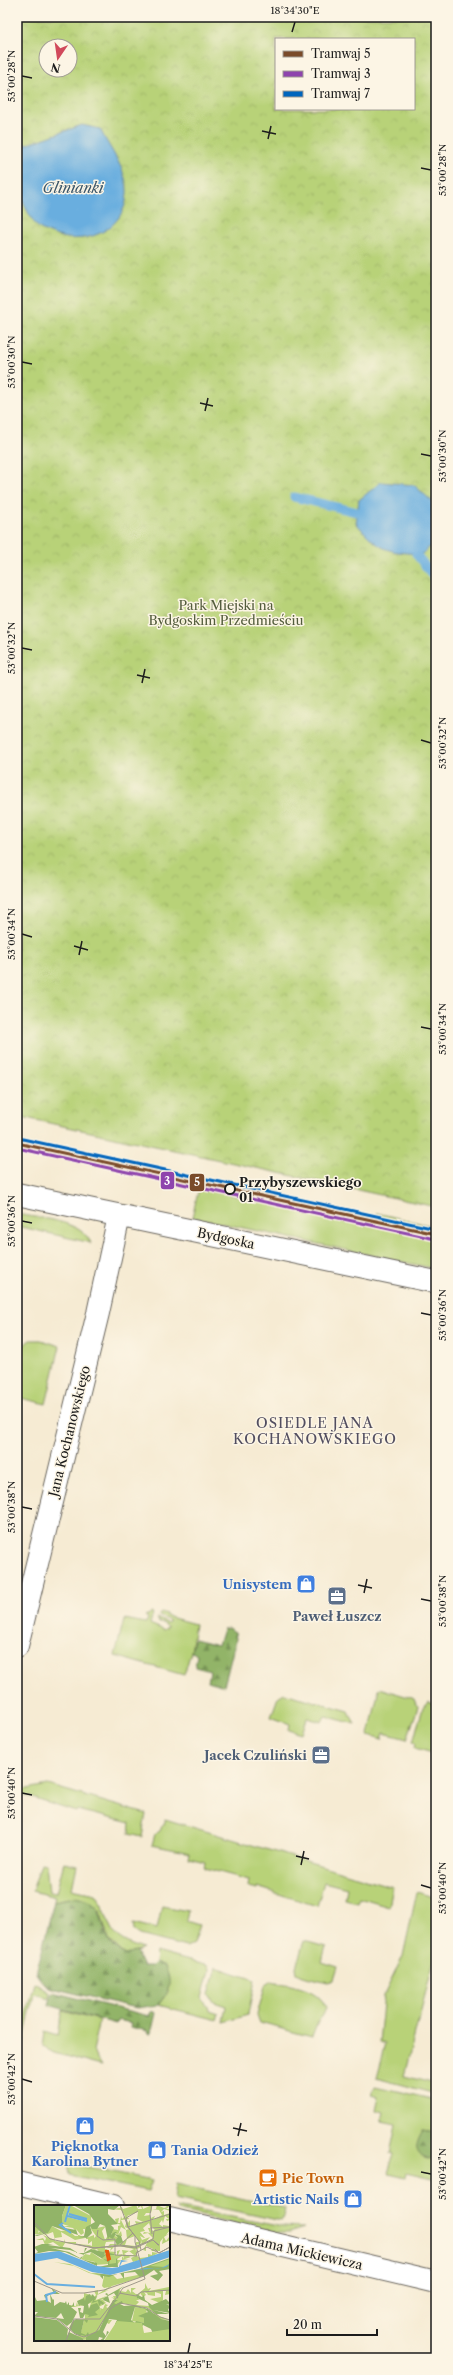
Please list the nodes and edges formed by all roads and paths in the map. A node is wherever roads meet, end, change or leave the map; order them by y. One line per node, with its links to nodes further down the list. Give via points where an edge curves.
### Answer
1 (17, 1194): 2 (street, Bydgoska)
2 (119, 1216): 3 (street, Bydgoska); 4 (street, Jana Kochanowskiego)
3 (436, 1282)
4 (17, 1646)
5 (17, 2183): 6 (street)
6 (109, 2205)
7 (170, 2219): 8 (street, Adama Mickiewicza)
8 (436, 2282)

